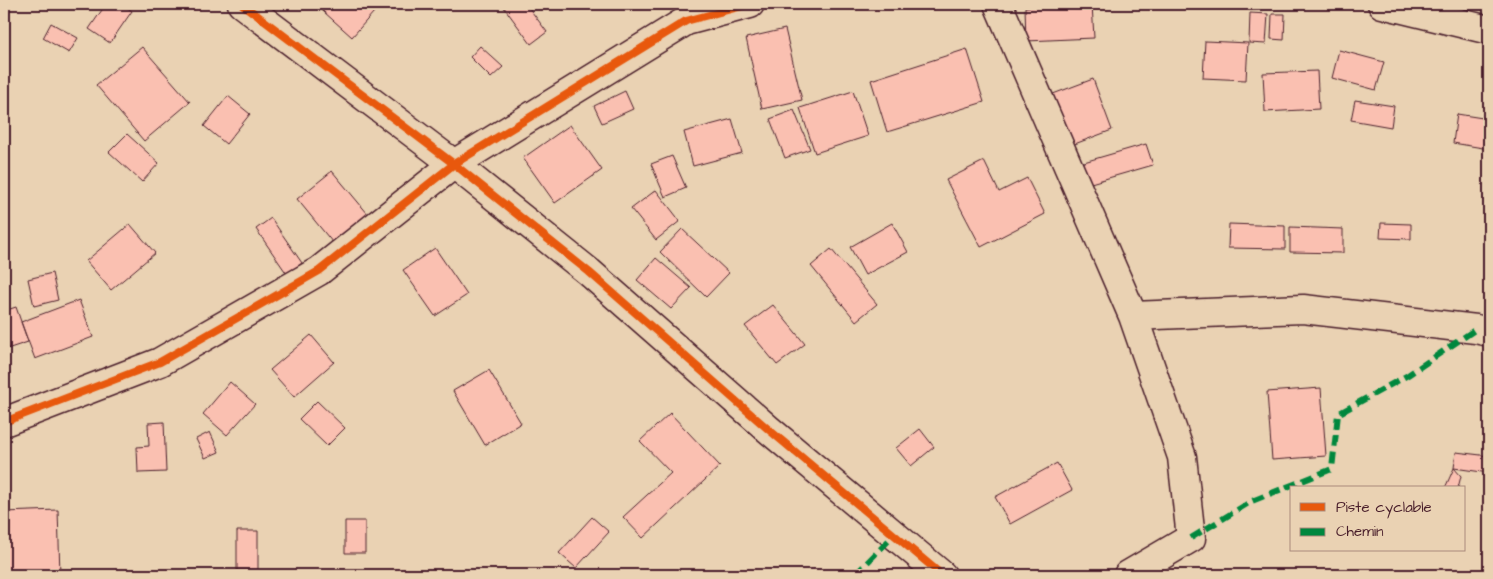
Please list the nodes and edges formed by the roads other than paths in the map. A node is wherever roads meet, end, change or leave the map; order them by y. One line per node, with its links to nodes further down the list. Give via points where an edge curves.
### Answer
1 (242, 4): 6 (street)
2 (750, 4): 6 (street, via 686,21)
3 (998, 4): 7 (street)
4 (1382, 4): 5 (street)
5 (1489, 30)
6 (454, 164): 9 (street, via 319,271 160,362); 10 (street, via 589,272 768,429)
7 (1133, 316): 8 (street, via 1303,310); 11 (street, via 1182,457 1191,538)
8 (1489, 332)
9 (4, 422)
10 (942, 575)
11 (1128, 575)

